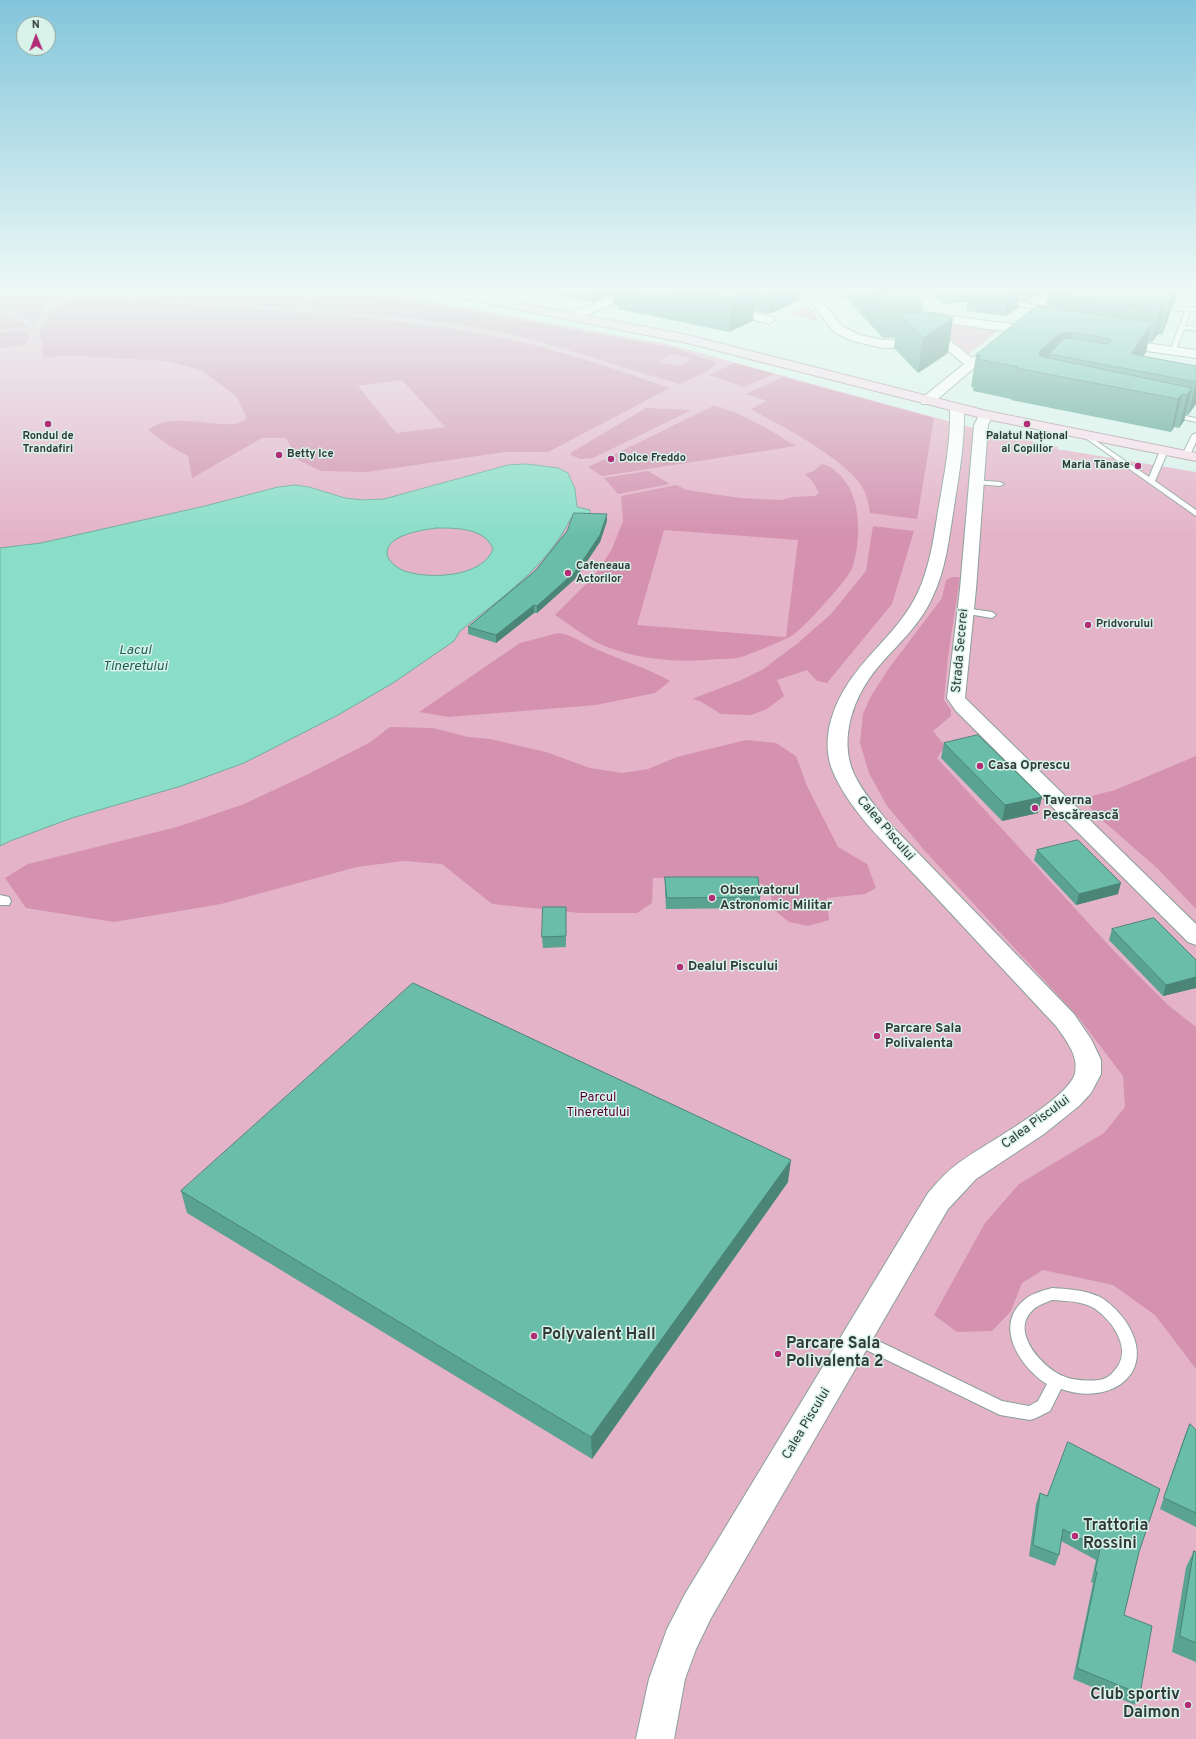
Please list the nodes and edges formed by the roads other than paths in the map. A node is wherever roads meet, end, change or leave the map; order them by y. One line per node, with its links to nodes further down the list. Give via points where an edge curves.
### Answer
1 (820, 373): 3 (main road)
2 (960, 373): 3 (street)
3 (927, 401): 4 (main road)
4 (957, 408): 6 (main road); 11 (street, Calea Piscului)
5 (1165, 414): 7 (lane)
6 (986, 415): 9 (main road); 13 (street, Strada Secerei, via 981,425)
7 (1196, 420)
8 (1196, 435): 12 (lane)
9 (1086, 436): 10 (main road); 16 (lane)
10 (1164, 451): 12 (main road); 16 (lane)
11 (954, 456): 13 (street); 17 (street, Calea Piscului)
12 (1191, 456)
13 (979, 458): 15 (street, Strada Secerei)
14 (1000, 480): 15 (lane)
15 (977, 482): 17 (street); 19 (street, Strada Secerei)
16 (1151, 482): 18 (lane)
17 (950, 487): 22 (street, Calea Piscului, via 938,555 923,600 911,619 855,687 839,724 836,741 838,759 852,791 880,825 1065,1020 1088,1057 1088,1074 1078,1092 965,1173 938,1201)
18 (1196, 514)
19 (965, 611): 20 (lane); 21 (street, Strada Secerei, via 956,692 959,703)
20 (992, 614)
21 (1196, 937)
22 (857, 1338): 23 (lane, via 1000,1408 1030,1413 1044,1406); 24 (street, Calea Piscului, via 680,1642 667,1679)
23 (1057, 1381): 23 (lane, via 1081,1388 1100,1387 1117,1380 1128,1366 1131,1345 1120,1323 1098,1304 1072,1295 1052,1294 1034,1301 1021,1314 1017,1331 1023,1350 1041,1371)
24 (655, 1739)

